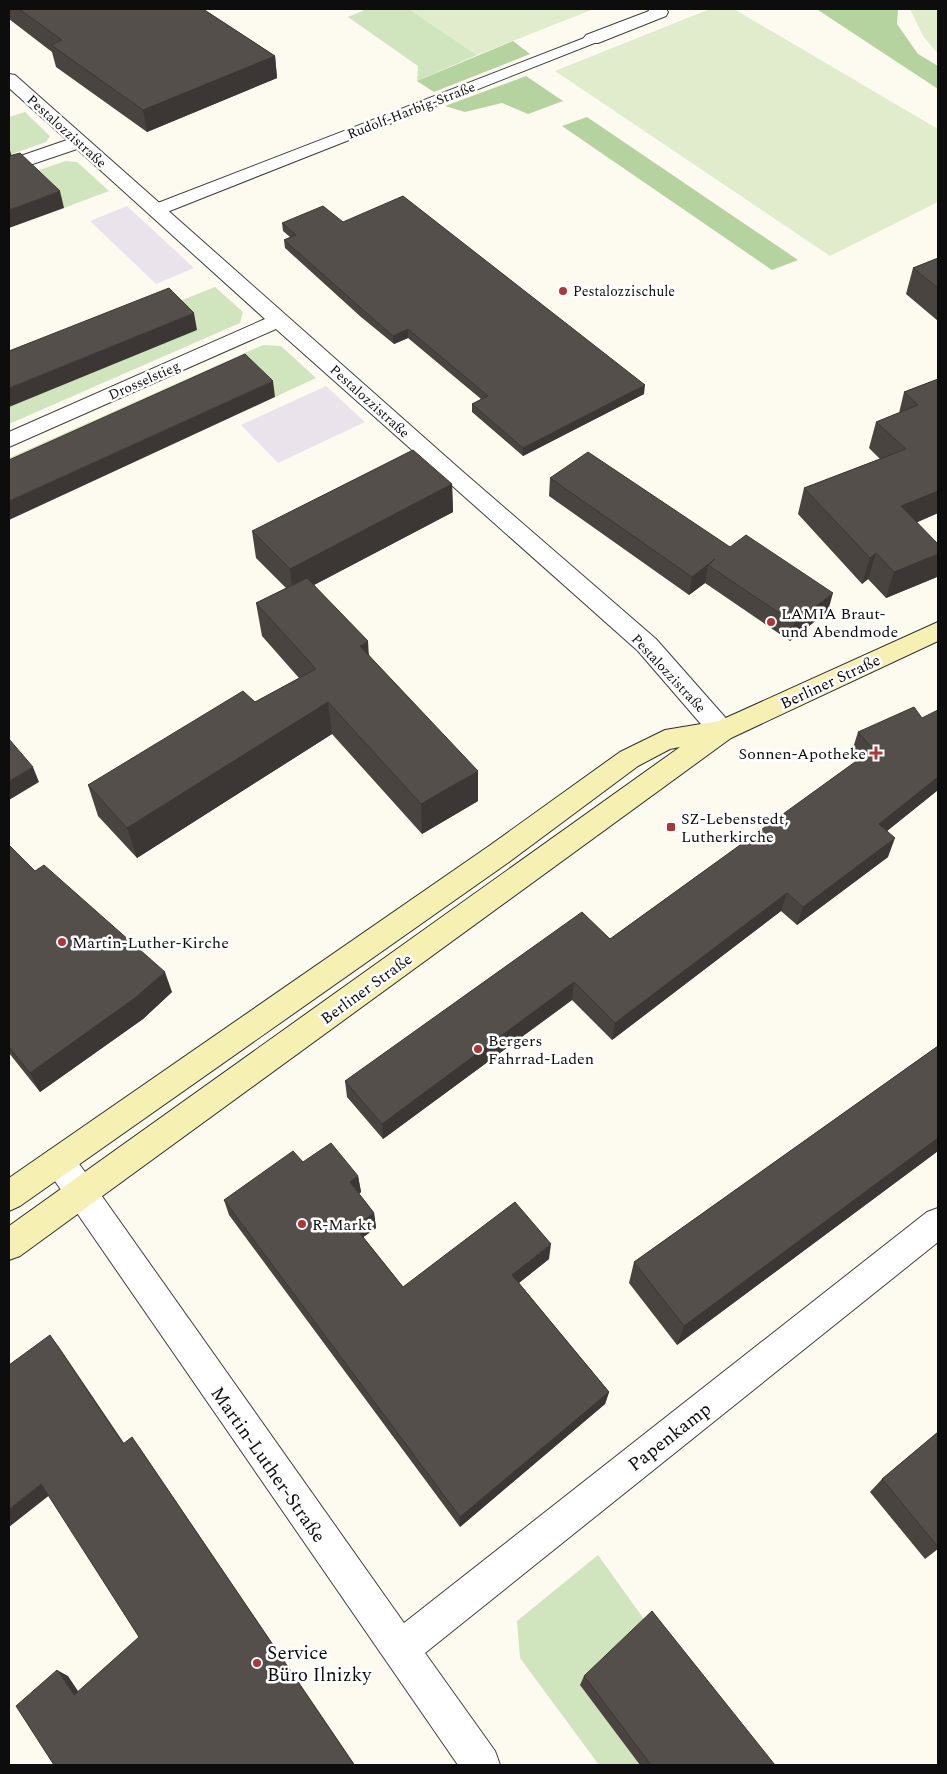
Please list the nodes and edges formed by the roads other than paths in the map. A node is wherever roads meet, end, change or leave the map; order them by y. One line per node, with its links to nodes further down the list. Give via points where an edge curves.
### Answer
1 (656, 9): 2 (street, Rudolf-Harbig-Straße, via 660,12)
2 (592, 39): 6 (lane, Rudolf-Harbig-Straße)
3 (9, 79): 4 (street, Pestalozzistraße)
4 (80, 142): 5 (street); 6 (street, Pestalozzistraße)
5 (9, 166)
6 (156, 210): 7 (street, Pestalozzistraße)
7 (279, 320): 8 (street, Drosselstieg); 10 (street, Pestalozzistraße, via 647,645)
8 (9, 440)
9 (938, 631): 10 (street, Berliner Straße)
10 (722, 731): 11 (street, Berliner Straße, via 665,740 629,759 491,860); 12 (street, Berliner Straße)
11 (59, 1161): 12 (street, Martin-Luther-Straße); 13 (street, Berliner Straße)
12 (81, 1194): 15 (street, Berliner Straße); 16 (street, Martin-Luther-Straße)
13 (9, 1196)
14 (938, 1223): 16 (street, Papenkamp)
15 (9, 1245)
16 (399, 1650): 17 (street, Martin-Luther-Straße)
17 (481, 1765)

